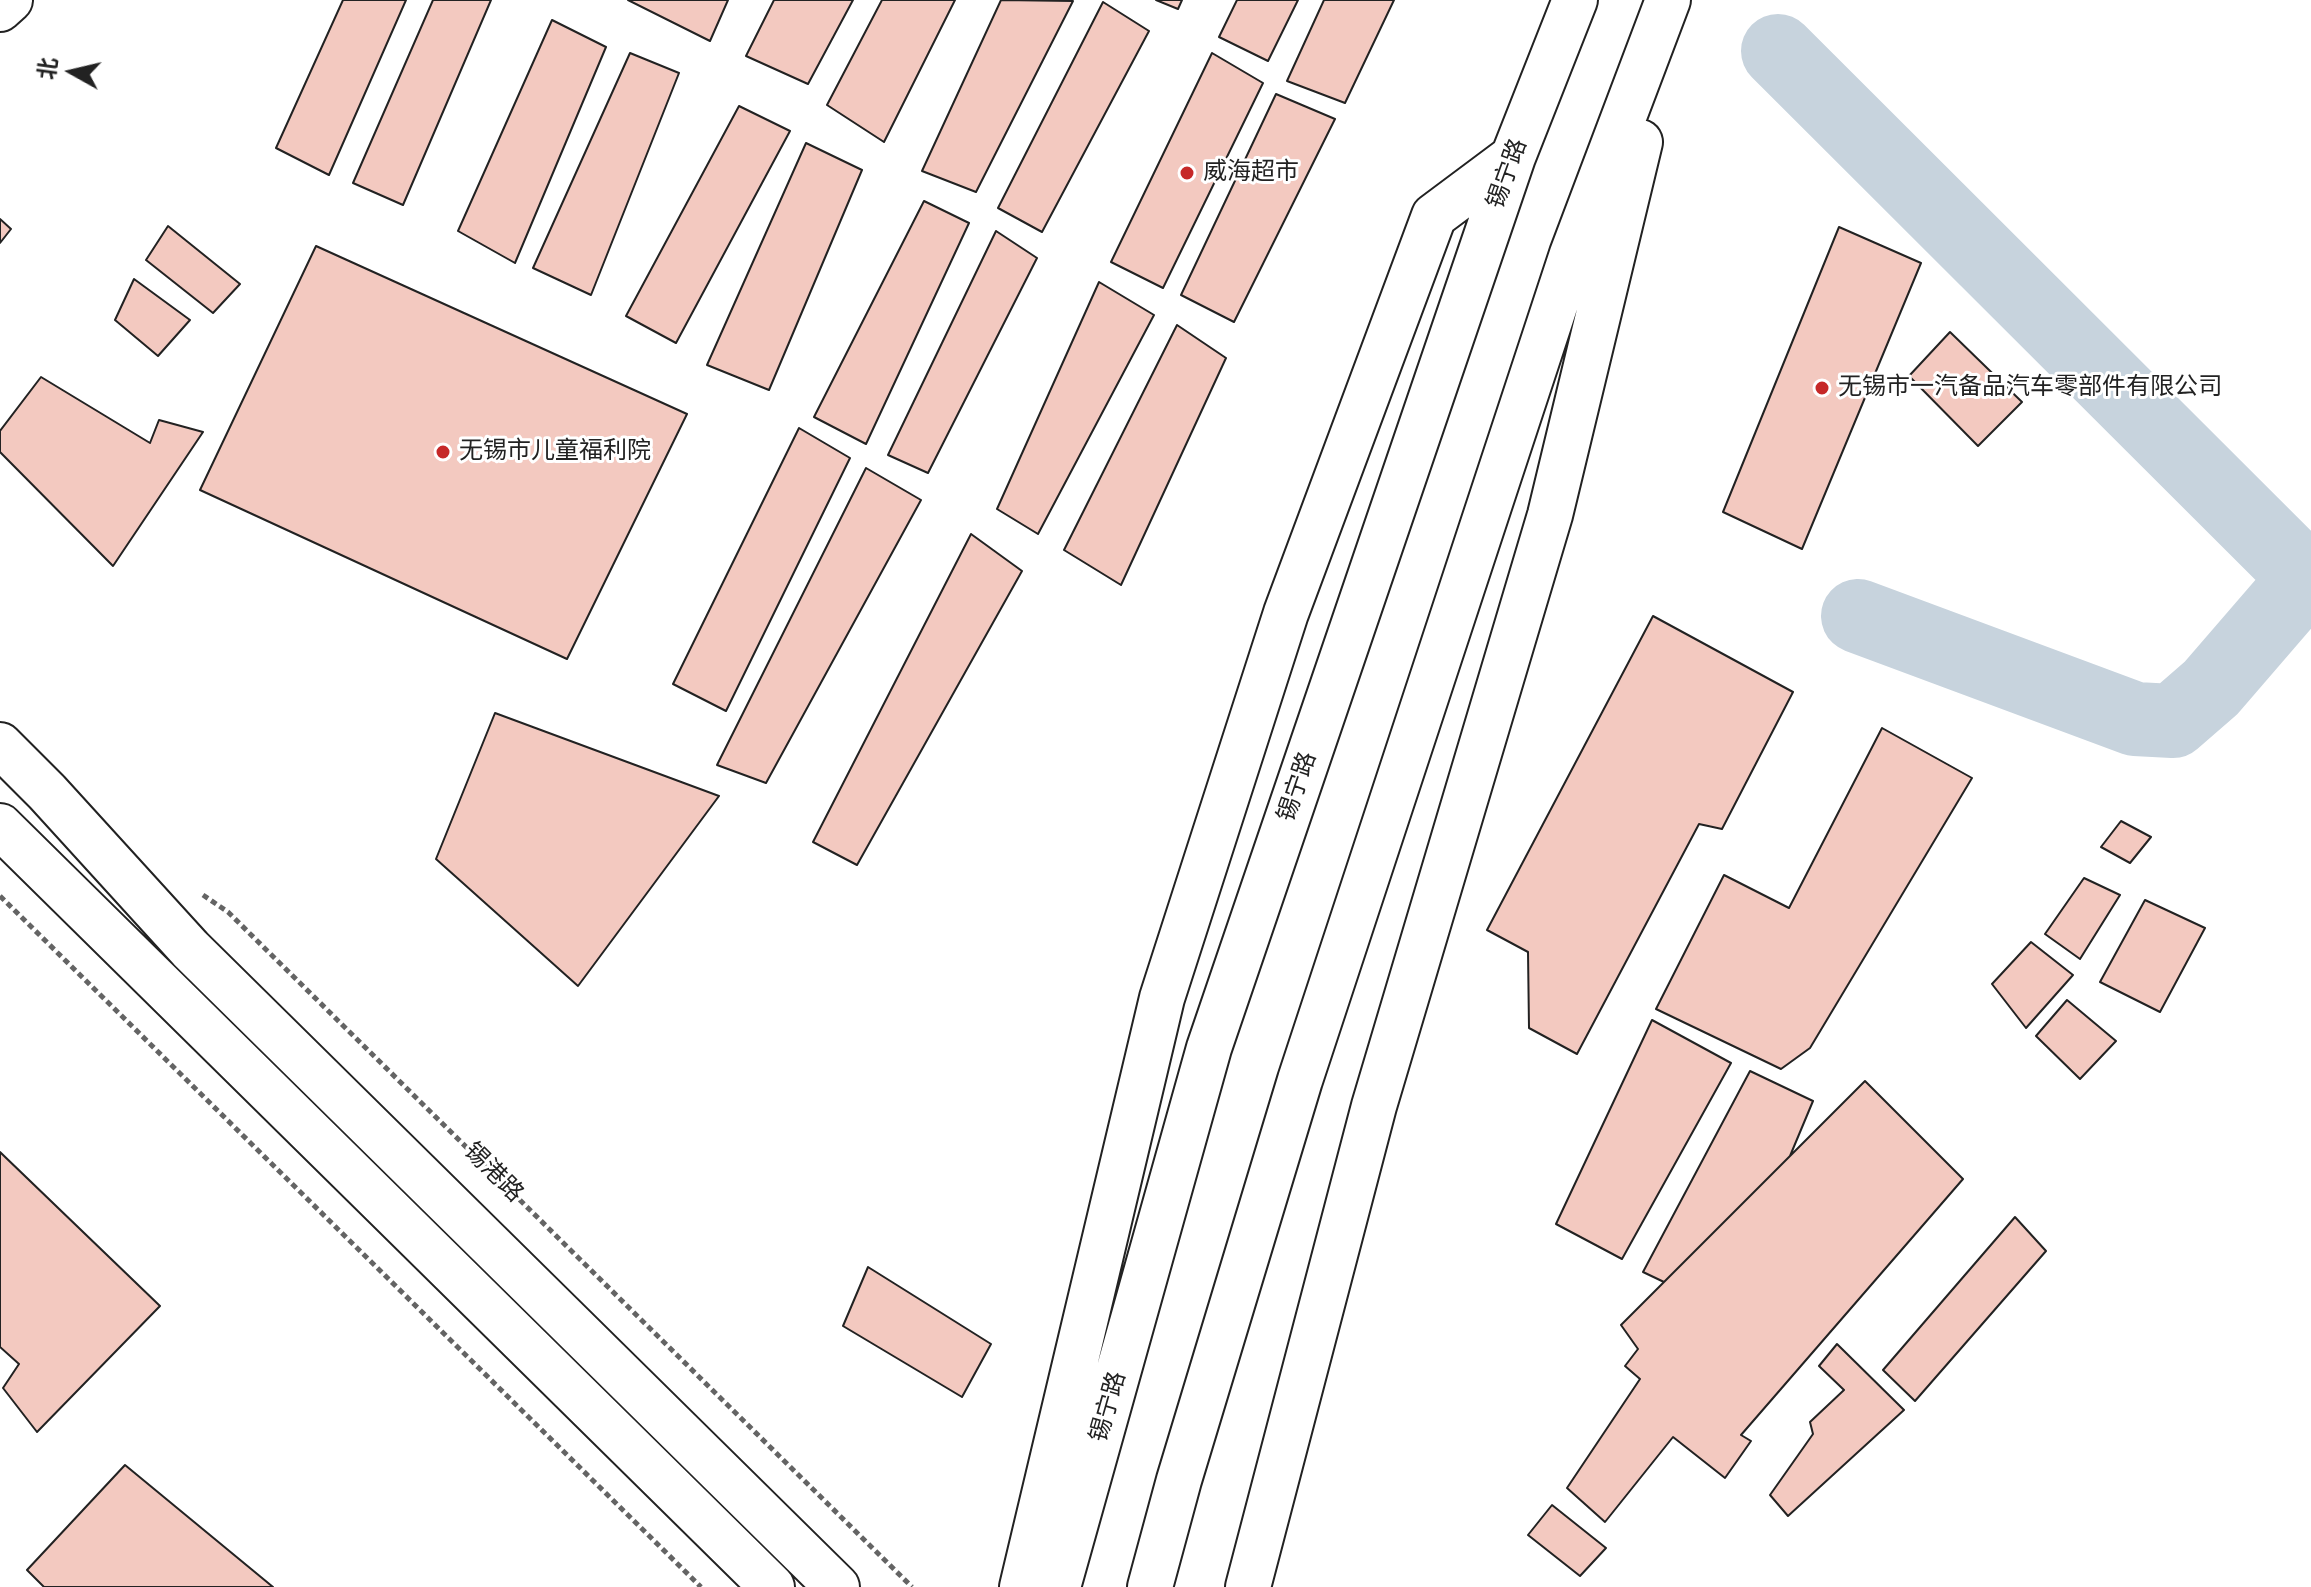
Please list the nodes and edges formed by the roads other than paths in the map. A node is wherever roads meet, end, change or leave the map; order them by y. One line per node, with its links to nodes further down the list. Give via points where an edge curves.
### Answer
1 (10, 0): 4 (main road)
2 (1575, 0): 5 (main road, 锡宁路)
3 (1671, 0): 12 (main road, via 1572,254 1300,1080); 13 (main road, via 1550,515 1374,1106)
4 (0, 9)
5 (1513, 157): 10 (main road, via 1434,216 1286,613 1162,998); 11 (main road, 锡宁路, via 1209,1048)
6 (0, 745): 9 (main road, via 190,949)
7 (0, 826): 8 (main road)
8 (772, 1587)
9 (837, 1587)
10 (1022, 1587)
11 (1058, 1587)
12 (1150, 1587)
13 (1248, 1587)

